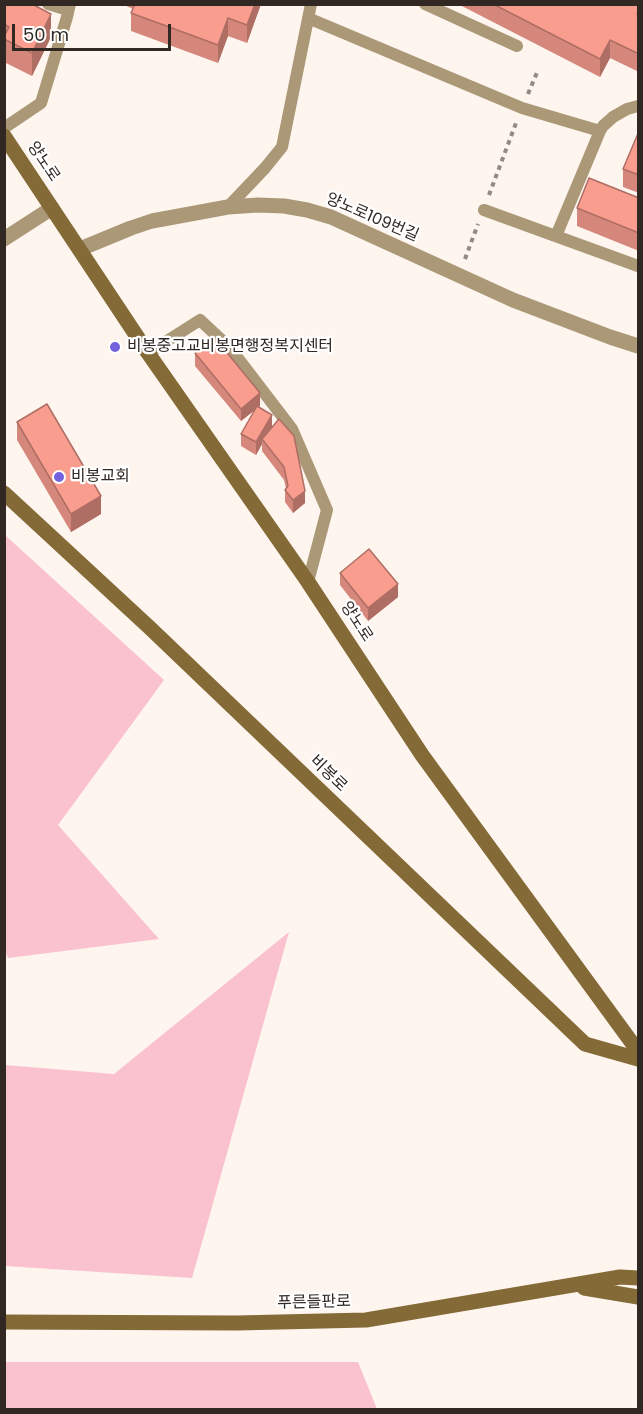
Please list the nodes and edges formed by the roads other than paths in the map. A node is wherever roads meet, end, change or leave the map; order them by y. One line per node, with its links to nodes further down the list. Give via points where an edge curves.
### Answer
1 (48, 4): 4 (lane)
2 (310, 4): 5 (lane)
3 (425, 4): 6 (lane)
4 (69, 7): 8 (lane, via 41,103)
5 (308, 18): 9 (lane, via 522,108); 11 (lane, via 282,147)
6 (517, 46)
7 (639, 106): 9 (lane, via 613,117)
8 (4, 128)
9 (600, 131): 14 (lane)
10 (4, 136): 12 (street, 양노로)
11 (228, 207): 16 (street, 양노로109번길, via 152,221); 18 (street, 양노로109번길, via 284,206 331,217 513,300)
12 (52, 208): 15 (street, 양노로); 16 (street, 양노로)
13 (483, 210): 14 (lane)
14 (556, 236): 17 (lane)
15 (4, 239)
16 (80, 249): 19 (street, 양노로)
17 (639, 266)
18 (639, 346)
19 (148, 353): 21 (street, 양노로); 21 (lane, via 200,320 231,348 292,429 327,510)
20 (4, 493): 23 (street, 비봉로, via 585,1044)
21 (308, 582): 22 (street, 양노로, via 422,755)
22 (639, 1051)
23 (639, 1059)
24 (639, 1268): 25 (street, 푸른들판로)
25 (620, 1277): 26 (street, 푸른들판로); 27 (street, 푸른들판로)
26 (639, 1278)
27 (569, 1286): 28 (street); 29 (street, 푸른들판로, via 366,1320)
28 (639, 1297)
29 (4, 1322)

